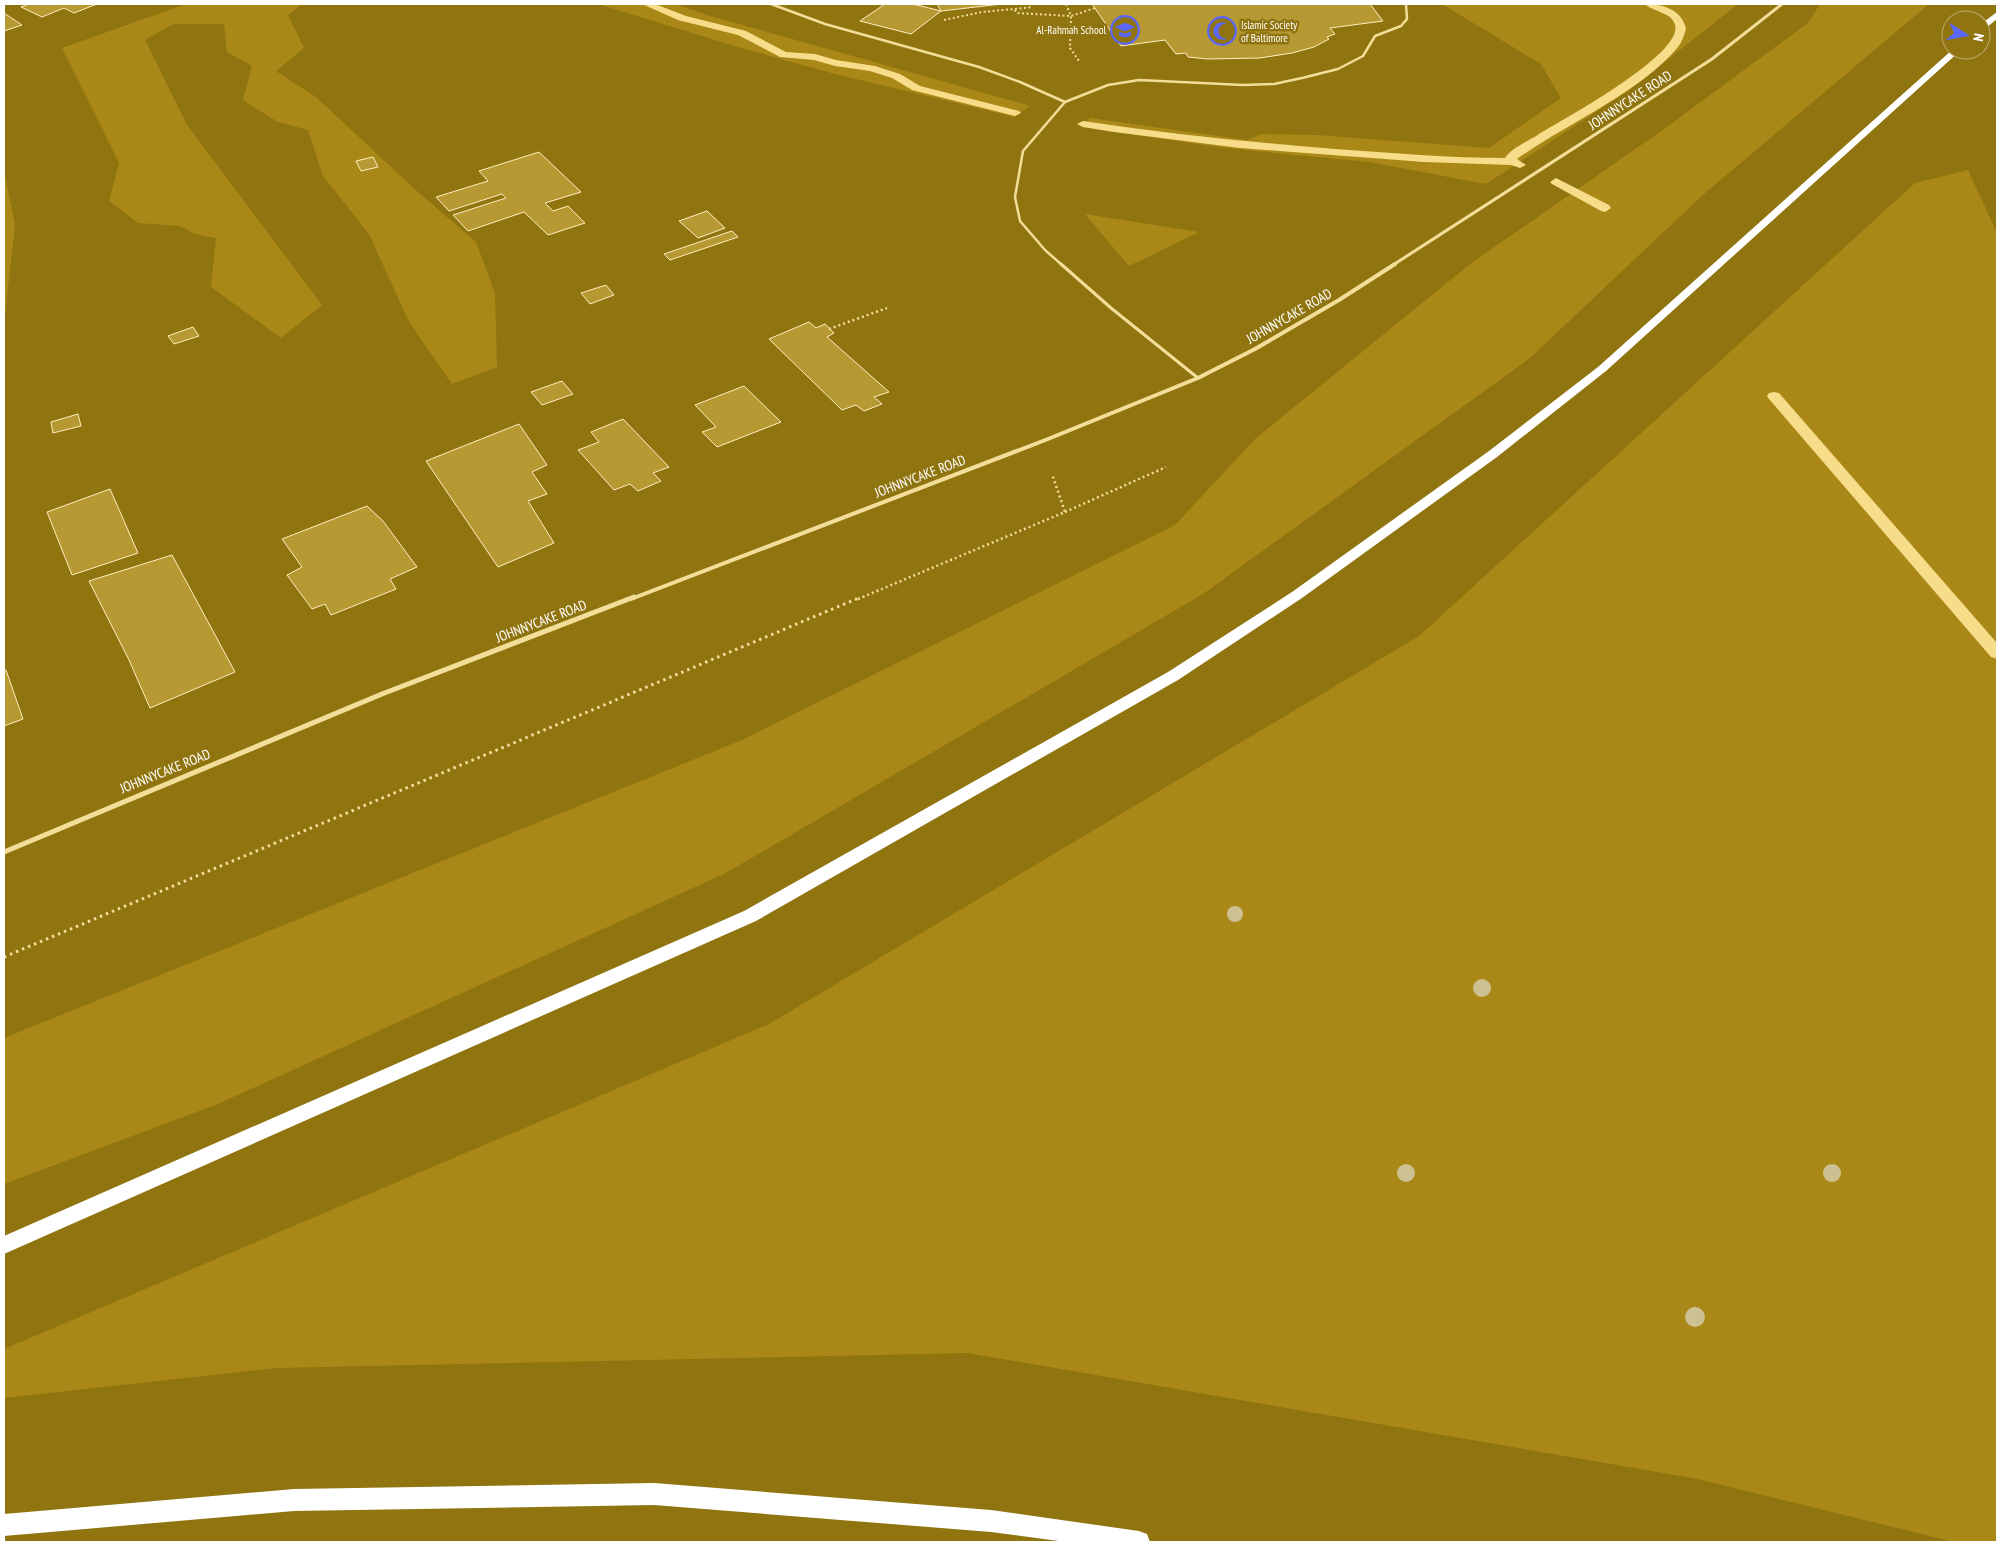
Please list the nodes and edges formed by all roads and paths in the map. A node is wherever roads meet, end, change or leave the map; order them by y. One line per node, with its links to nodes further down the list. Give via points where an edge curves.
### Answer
1 (771, 4): 9 (lane, via 825,24)
2 (1066, 4): 8 (path)
3 (1406, 4): 11 (lane, via 1407,19 1401,26 1375,36 1363,56 1338,69 1274,84 1139,80)
4 (1782, 4): 15 (street, JOHNNYCAKE ROAD, via 1705,64 1380,274 1255,349)
5 (1032, 7): 7 (path)
6 (1095, 8): 8 (path)
7 (1014, 9): 8 (path, via 1017,13); 9 (path, via 942,20)
8 (1071, 16): 11 (path, via 1070,48 1085,70)
9 (903, 46): 12 (lane, via 979,67)
10 (1946, 60): 21 (highway, via 1602,369 1493,454 1304,590 1172,676 750,916)
11 (1108, 84): 12 (lane)
12 (1065, 102): 15 (lane, via 1023,151 1015,197 1020,221 1045,250 1089,289)
13 (887, 308): 14 (path)
14 (829, 329)
15 (1198, 378): 16 (street, JOHNNYCAKE ROAD)
16 (1029, 446): 18 (path, via 1054,476); 19 (street, JOHNNYCAKE ROAD, via 382,694)
17 (1166, 467): 18 (path)
18 (1065, 512): 20 (path)
19 (4, 852)
20 (4, 957)
21 (4, 1245)
22 (4, 1525): 23 (highway, via 294,1500 654,1494 991,1521)
23 (1139, 1542)

